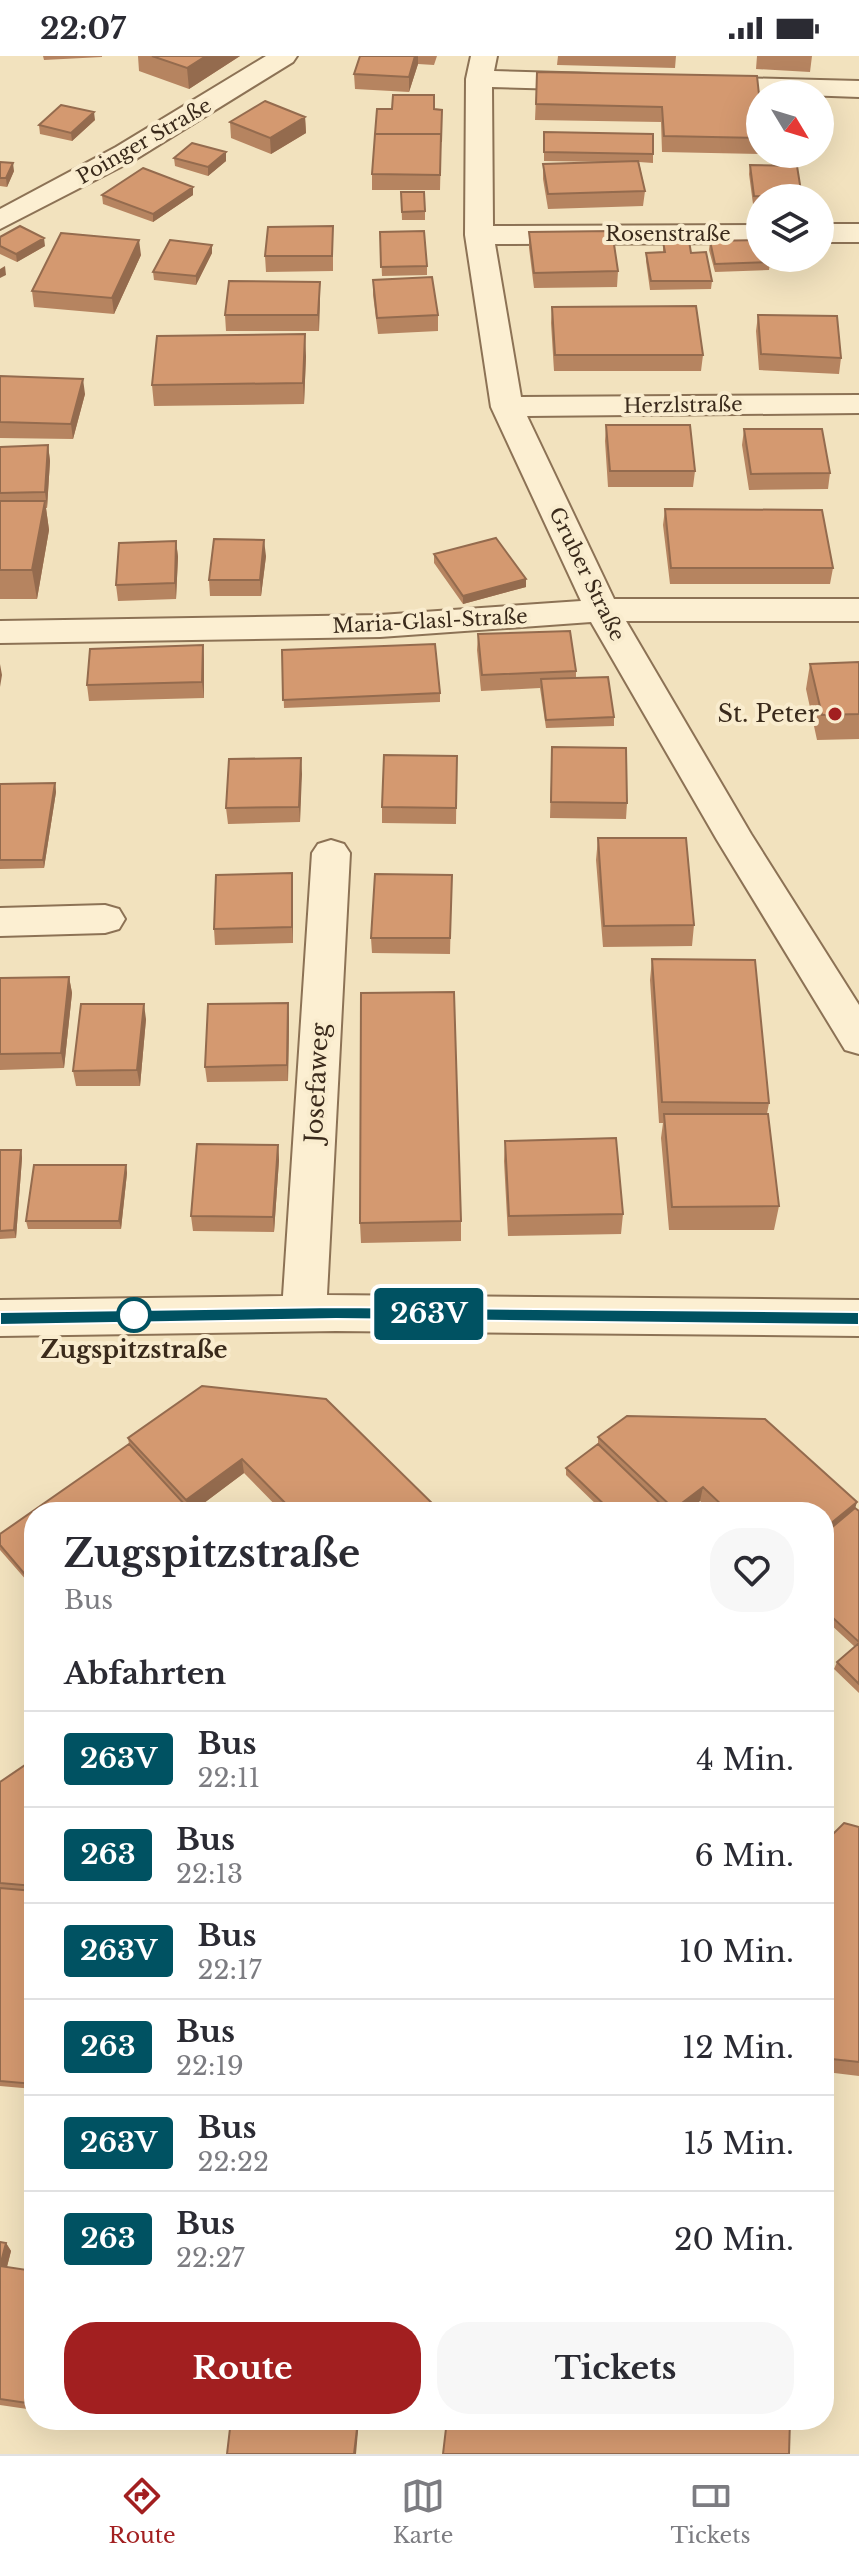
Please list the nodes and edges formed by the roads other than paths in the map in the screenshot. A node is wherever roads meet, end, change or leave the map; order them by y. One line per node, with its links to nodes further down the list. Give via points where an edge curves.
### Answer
1 (284, 56): 6 (street, Poinger Straße, via 126,153)
2 (482, 68): 3 (street); 10 (street, Gruber Straße)
3 (622, 83)
4 (669, 84): 5 (street)
5 (859, 89)
6 (0, 220)
7 (834, 233): 8 (street)
8 (859, 233)
9 (746, 234): 10 (street, Rosenstraße)
10 (479, 235): 12 (street, Gruber Straße)
11 (859, 404): 12 (street, Herzlstraße)
12 (507, 407): 13 (street, Gruber Straße)
13 (602, 610): 14 (street, Maria-Glasl-Straße); 15 (street, Maria-Glasl-Straße, via 380,626); 19 (street, Gruber Straße)
14 (859, 610)
15 (0, 632)
16 (331, 853): 20 (street, Josefaweg)
17 (105, 919): 18 (street)
18 (0, 922)
19 (859, 1039)
20 (304, 1314): 21 (street); 22 (street)
21 (0, 1318)
22 (859, 1318)

